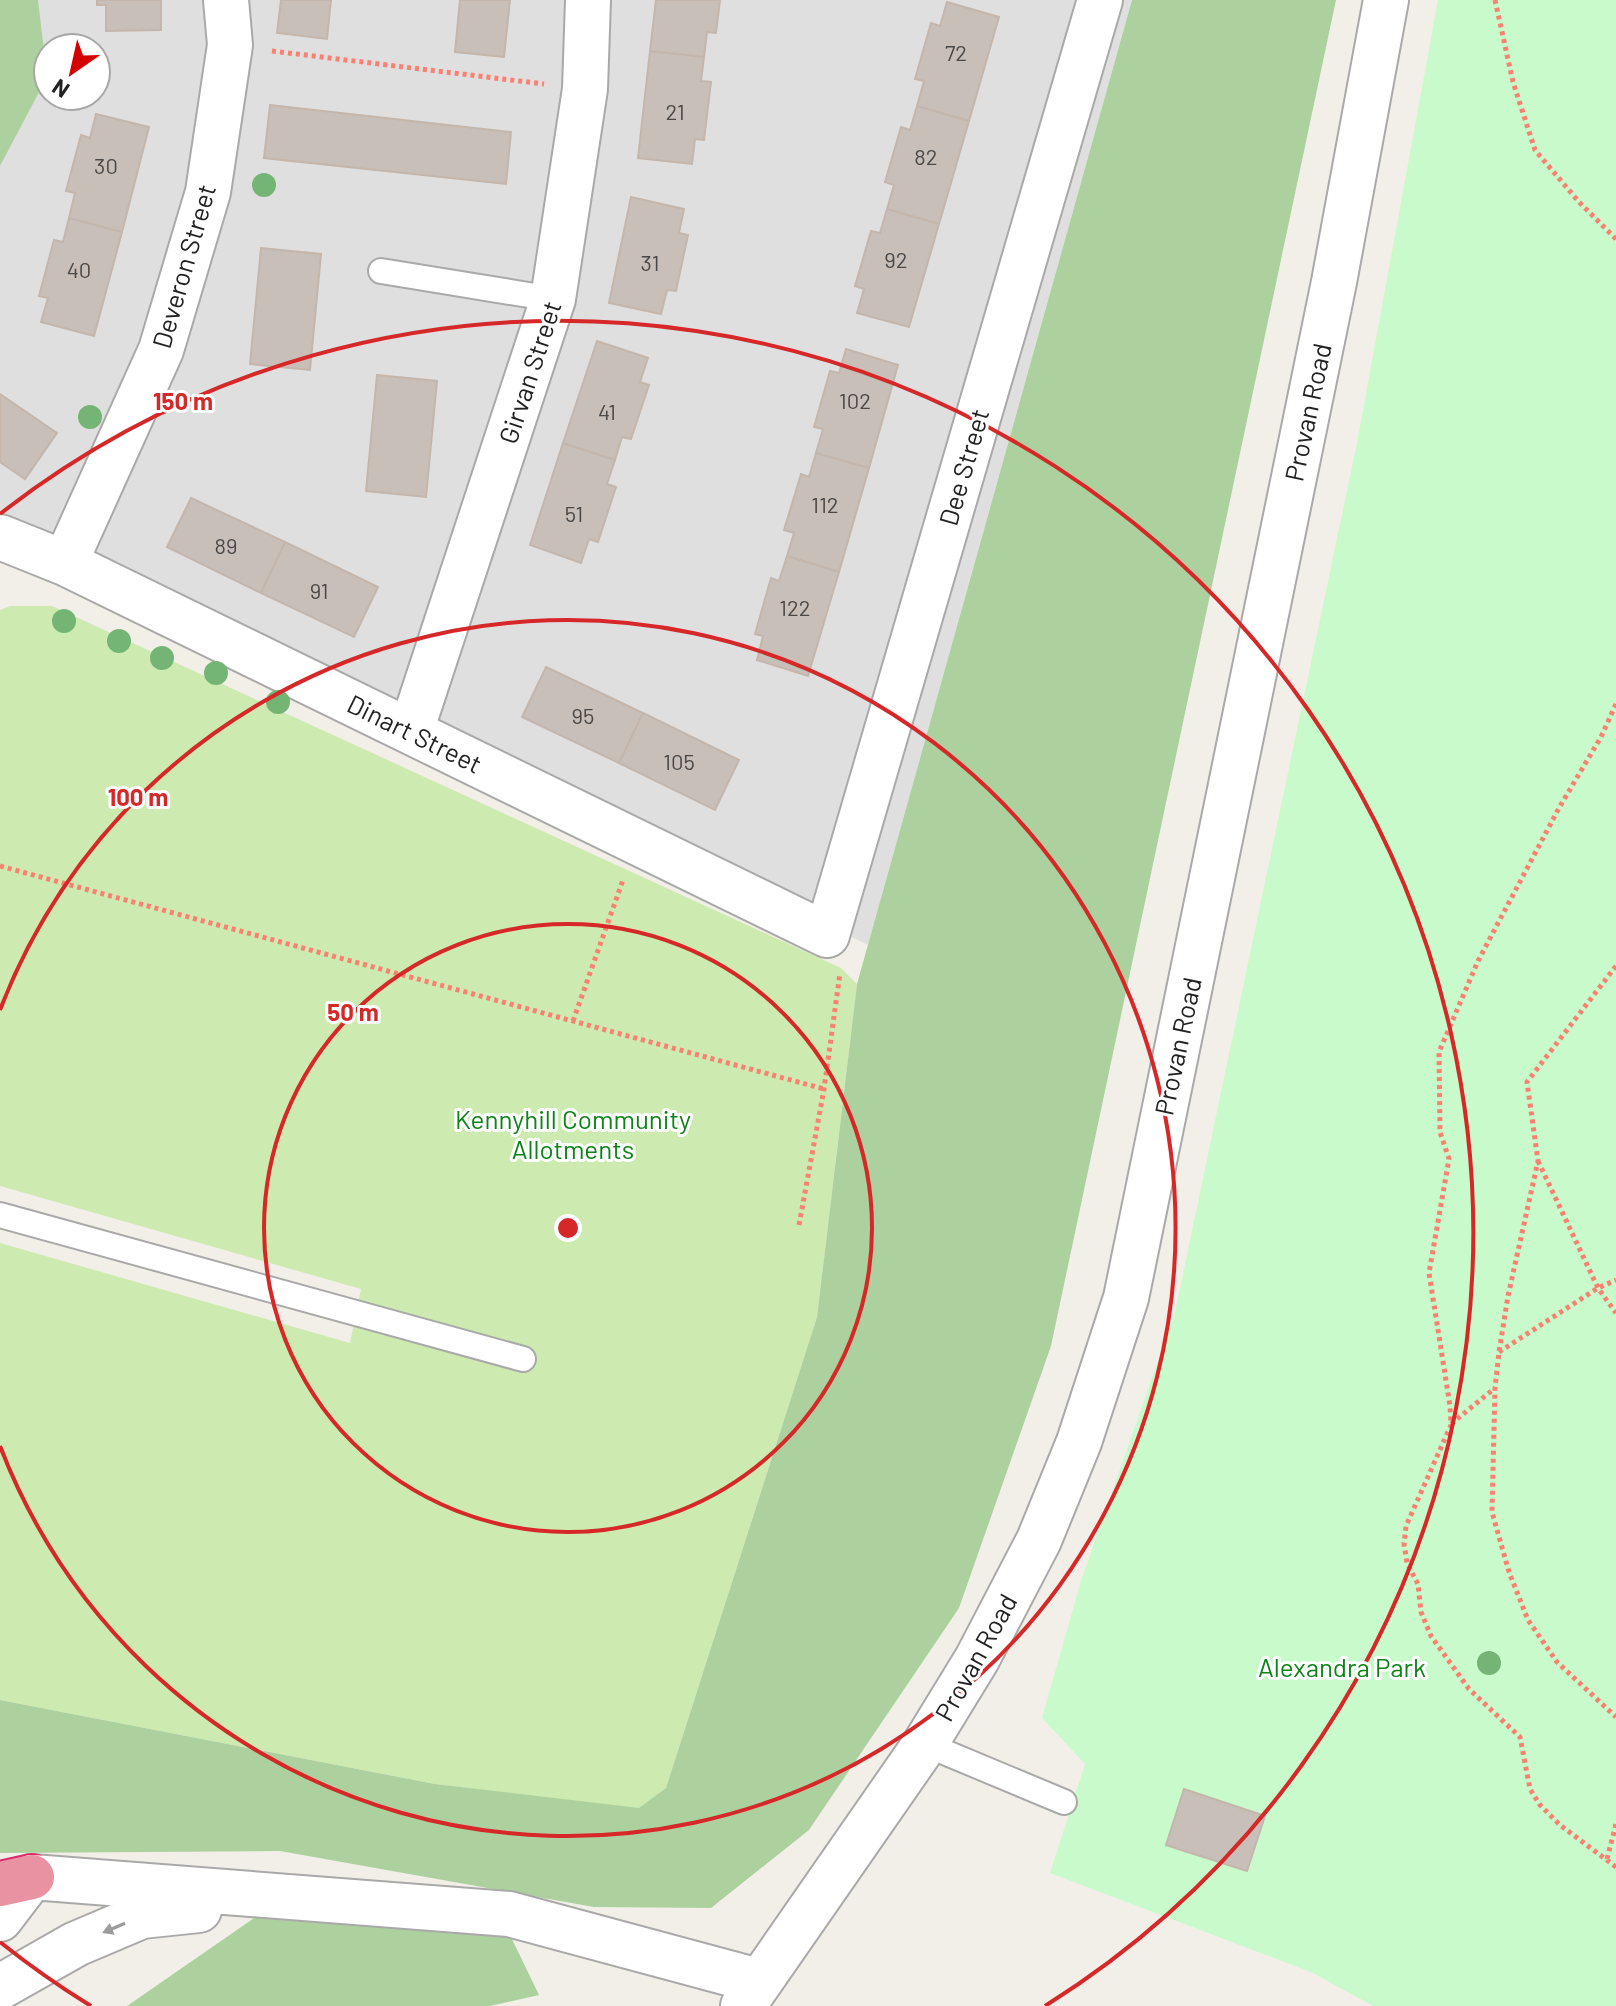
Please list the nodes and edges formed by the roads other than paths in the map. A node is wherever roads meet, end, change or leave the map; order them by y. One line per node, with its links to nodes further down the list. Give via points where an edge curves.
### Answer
1 (226, 0): 8 (street, Deveron Street, via 230,45 208,192 161,350)
2 (588, 0): 6 (street, Girvan Street, via 585,89)
3 (1100, 0): 10 (street, Dee Street)
4 (1386, 0): 13 (street, Provan Road, via 1334,282 1126,1298 1079,1442 1039,1540)
5 (381, 271): 6 (lane)
6 (553, 299): 9 (street, Girvan Street)
7 (0, 537): 8 (street, Dinart Street)
8 (65, 563): 9 (street, Dinart Street)
9 (411, 731): 10 (street, Dinart Street)
10 (827, 935)
11 (0, 1215): 12 (lane)
12 (523, 1359)
13 (925, 1744): 14 (lane); 19 (street, Provan Road)
14 (1064, 1802)
15 (16, 1881): 16 (street); 17 (street)
16 (301, 1900): 18 (street, one-way to 18, via 142,1916 76,1944); 19 (street, via 509,1914)
17 (0, 1919)
18 (0, 1987)
19 (751, 1994)

